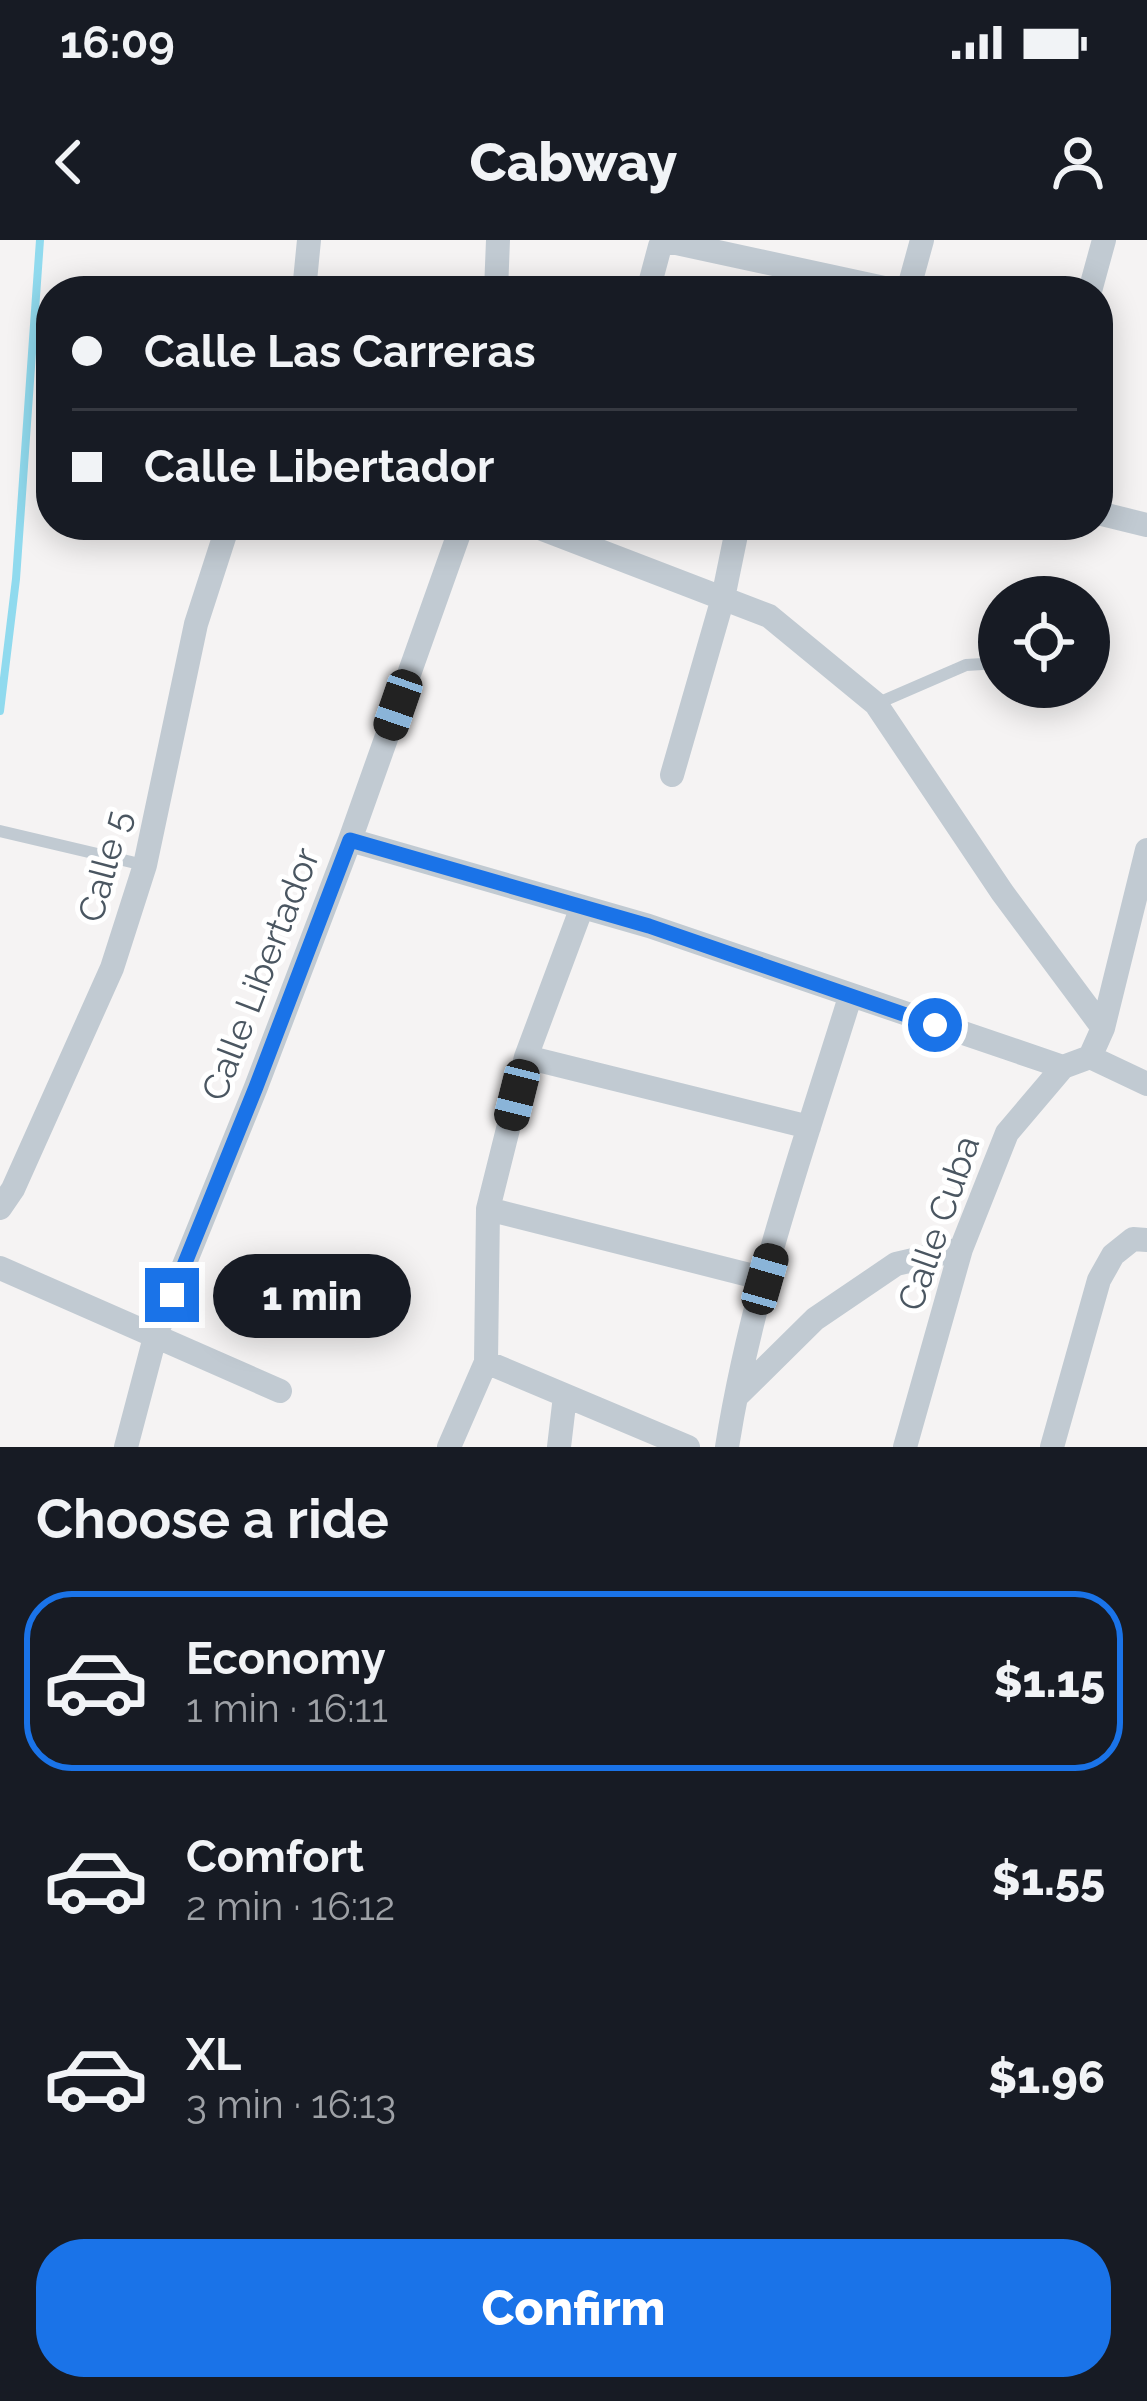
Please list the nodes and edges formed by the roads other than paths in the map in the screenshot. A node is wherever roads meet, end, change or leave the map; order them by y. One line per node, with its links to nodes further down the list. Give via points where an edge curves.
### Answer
1 (308, 240): 5 (street)
2 (498, 240): 6 (street)
3 (922, 240): 9 (street)
4 (1104, 240): 10 (street)
5 (305, 276)
6 (497, 276)
7 (652, 276): 8 (street, via 667,241)
8 (829, 276)
9 (912, 276)
10 (1094, 276)
11 (1113, 517): 12 (street)
12 (1147, 525)
13 (223, 540): 24 (street, Calle 5, via 196,624)
14 (456, 540): 22 (street, Calle Libertador)
15 (571, 540): 17 (street)
16 (735, 540): 17 (street)
17 (723, 598): 19 (street, via 769,616); 20 (street)
18 (978, 664): 19 (lane)
19 (875, 704): 27 (street)
20 (672, 775)
21 (0, 831): 24 (lane)
22 (350, 840): 25 (street); 39 (street, Calle Libertador)
23 (1147, 850): 27 (street)
24 (146, 865): 33 (street, Calle 5, via 112,968)
25 (582, 907): 26 (street); 28 (street)
26 (850, 997): 30 (street); 32 (street)
27 (1103, 1028): 29 (street)
28 (526, 1057): 32 (street); 34 (street)
29 (1090, 1057): 30 (street); 31 (street)
30 (1063, 1066): 36 (street, Calle Cuba, via 1007,1133)
31 (1147, 1084)
32 (809, 1127): 38 (street)
33 (0, 1208)
34 (488, 1209): 38 (street); 40 (street)
35 (1147, 1240): 50 (street, via 1133,1238 1113,1255 1100,1280)
36 (961, 1249): 43 (street, via 896,1264 815,1319); 49 (street, Calle Cuba)
37 (0, 1268): 39 (street)
38 (765, 1279): 43 (street)
39 (154, 1337): 41 (street); 44 (street, Calle Libertador)
40 (486, 1362): 42 (street); 45 (street)
41 (280, 1391)
42 (565, 1396): 46 (street); 47 (street)
43 (734, 1399): 48 (street)
44 (127, 1447)
45 (449, 1447)
46 (560, 1447)
47 (688, 1447)
48 (727, 1447)
49 (905, 1447)
50 (1052, 1447)

